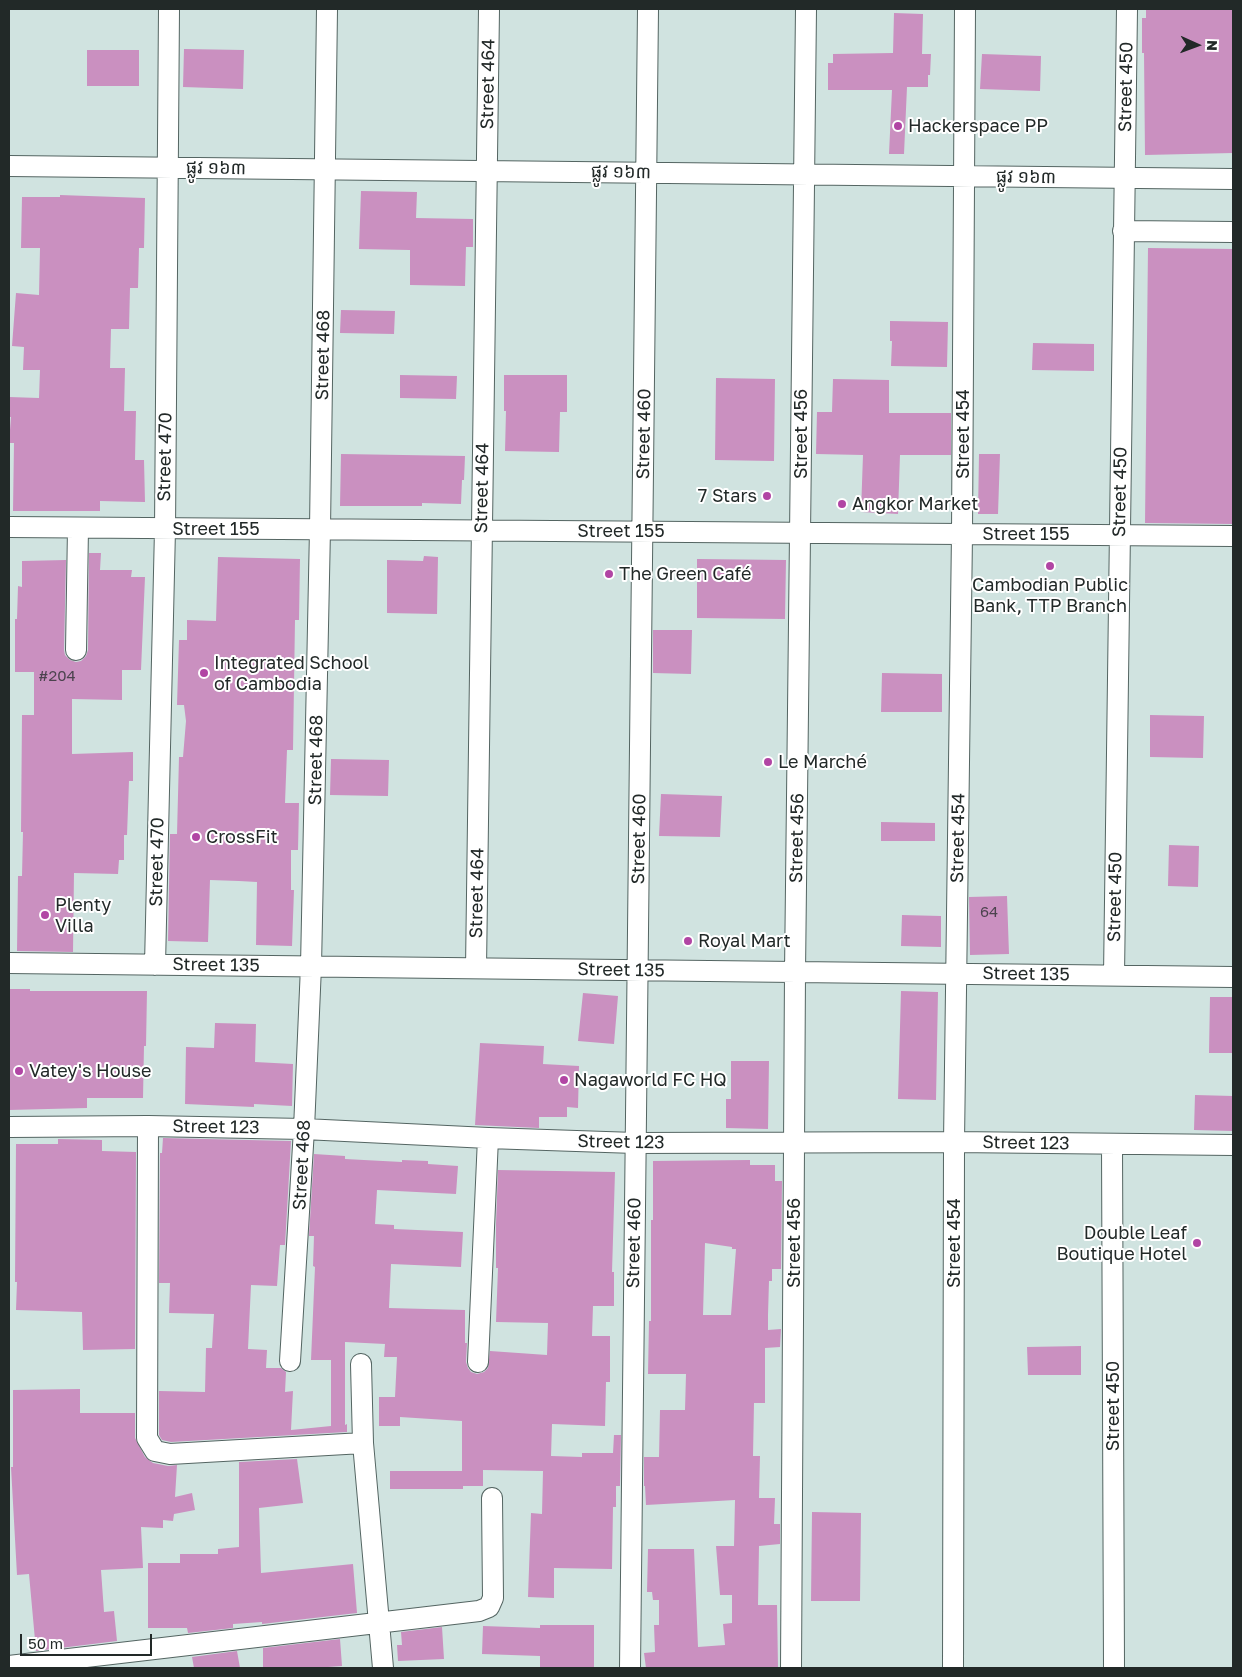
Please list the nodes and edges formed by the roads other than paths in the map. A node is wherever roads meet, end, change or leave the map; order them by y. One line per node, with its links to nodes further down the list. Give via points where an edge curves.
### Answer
1 (169, 9): 9 (street, Street 470)
2 (327, 9): 10 (street, Street 468)
3 (488, 9): 11 (street, Street 464)
4 (648, 9): 12 (street, Street 460)
5 (806, 9): 13 (street, Street 456)
6 (965, 9): 14 (street, Street 454)
7 (1127, 9): 15 (street, Street 450)
8 (9, 166): 9 (street, ផ្លូវ ១៦៣)
9 (169, 168): 10 (street, ផ្លូវ ១៦៣); 21 (street, Street 470)
10 (325, 169): 11 (street, ផ្លូវ ១៦៣); 22 (street, Street 468)
11 (486, 171): 12 (street, ផ្លូវ ១៦៣); 23 (street, Street 464)
12 (647, 173): 13 (street, ផ្លូវ ១៦៣); 24 (street, Street 460)
13 (803, 174): 14 (street, ផ្លូវ ១៦៣); 25 (street, Street 456)
14 (964, 176): 15 (street, ផ្លូវ ១៦៣); 26 (street, Street 454)
15 (1125, 178): 16 (street, ផ្លូវ ១៦៣); 17 (street, Street 450)
16 (1233, 179)
17 (1124, 230): 18 (street); 27 (street, Street 450)
18 (1233, 232)
19 (9, 527): 20 (street, Street 155)
20 (78, 528): 21 (street, Street 155); 29 (street)
21 (164, 528): 22 (street, Street 155); 31 (street, Street 470)
22 (320, 529): 23 (street, Street 155); 32 (street, Street 468)
23 (482, 530): 24 (street, Street 155); 33 (street, Street 464)
24 (642, 532): 25 (street, Street 155); 34 (street, Street 460)
25 (800, 533): 26 (street, Street 155); 35 (street, Street 456)
26 (962, 534): 27 (street, Street 155); 36 (street, Street 454)
27 (1120, 535): 28 (street, Street 155); 37 (street, Street 450)
28 (1233, 536)
29 (76, 650)
30 (9, 963): 31 (street, Street 135)
31 (155, 964): 32 (street, Street 135)
32 (312, 966): 33 (street, Street 135); 41 (street, Street 468)
33 (476, 968): 34 (street, Street 135)
34 (638, 970): 35 (street, Street 135); 45 (street, Street 460)
35 (795, 972): 36 (street, Street 135); 43 (street, Street 456)
36 (956, 973): 37 (street, Street 135); 44 (street, Street 454)
37 (1114, 975): 38 (street, Street 135)
38 (1233, 977)
39 (148, 1126): 40 (street, Street 123); 41 (street, Street 123); 51 (street, via 147,1438 155,1451 170,1454)
40 (9, 1127)
41 (304, 1129): 42 (street, Street 123); 48 (street, Street 468)
42 (488, 1138): 45 (street, Street 123); 49 (street)
43 (795, 1141): 44 (street, Street 123); 45 (street, Street 123); 57 (street, Street 456)
44 (954, 1142): 46 (street, Street 123); 58 (street, Street 454)
45 (635, 1143): 56 (street, Street 460)
46 (1112, 1144): 47 (street, Street 123); 59 (street, Street 450)
47 (1233, 1146)
48 (290, 1361)
49 (478, 1362)
50 (361, 1364): 51 (street)
51 (362, 1443): 53 (street)
52 (492, 1498): 53 (street, via 493,1598 489,1607 479,1611)
53 (378, 1623): 54 (street); 55 (street)
54 (9, 1666)
55 (383, 1668)
56 (630, 1668)
57 (791, 1668)
58 (953, 1668)
59 (1114, 1668)

